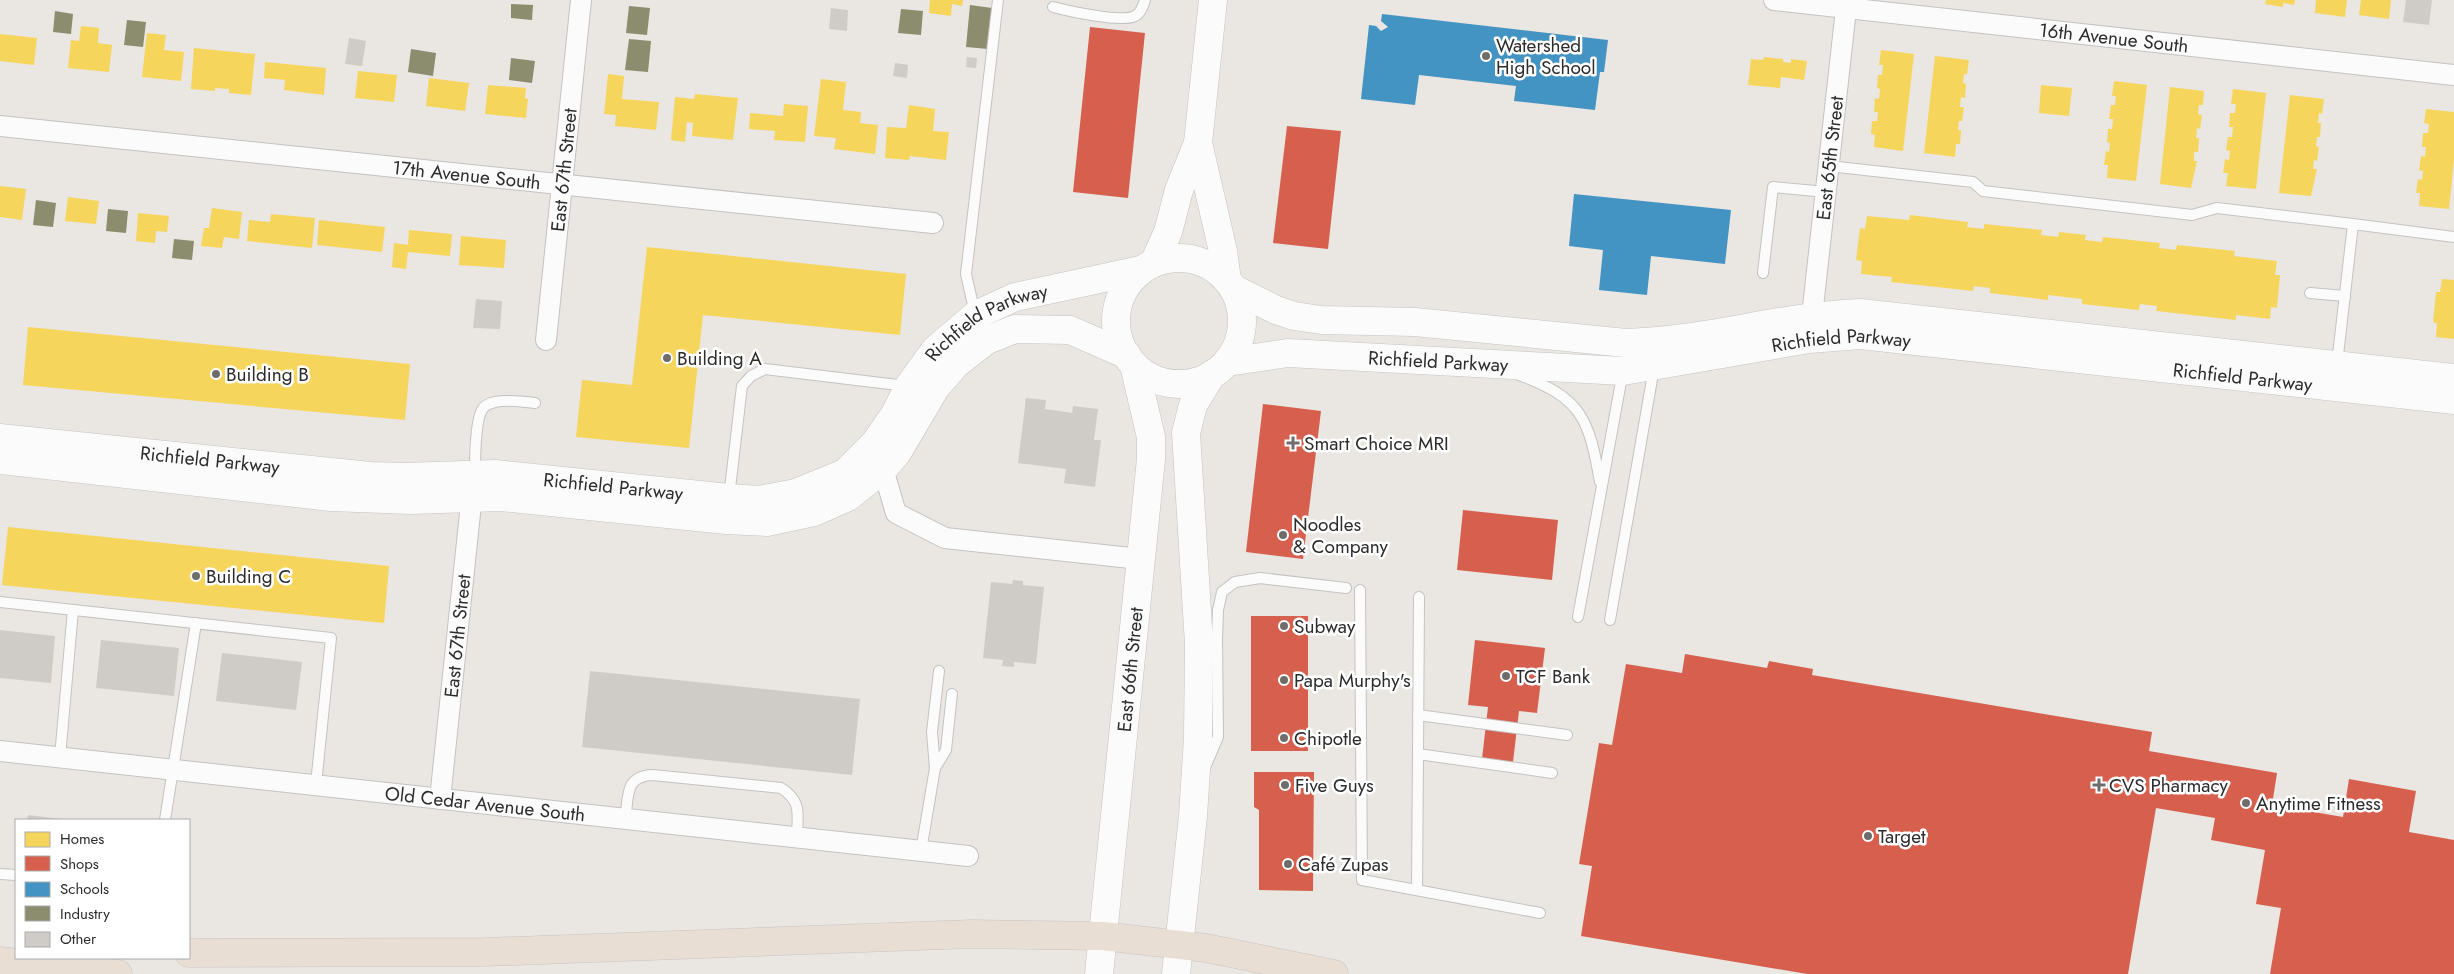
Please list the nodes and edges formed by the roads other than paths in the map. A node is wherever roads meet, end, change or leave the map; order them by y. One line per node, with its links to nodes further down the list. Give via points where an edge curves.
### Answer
1 (581, 0): 12 (street, East 67th Street)
2 (998, 0): 23 (lane, via 966,274)
3 (1145, 0): 7 (lane, via 1143,9 1135,17 1122,18)
4 (1213, 0): 10 (street)
5 (1774, 0): 6 (street, 16th Avenue South)
6 (1847, 4): 8 (street, 16th Avenue South); 11 (street, East 65th Street)
7 (1054, 7)
8 (2454, 75)
9 (0, 126): 12 (street, 17th Avenue South)
10 (1198, 143): 17 (street, via 1178,190 1168,232); 19 (street)
11 (1829, 166): 13 (street, East 65th Street); 15 (lane, via 1973,182 1983,191 2182,214 2217,208)
12 (563, 184): 14 (street, 17th Avenue South); 25 (street, East 67th Street)
13 (1826, 192): 18 (lane, via 1773,187); 22 (street, East 65th Street)
14 (933, 223)
15 (2352, 224): 16 (lane); 21 (lane)
16 (2454, 237)
17 (1148, 267): 19 (street, via 1173,258 1193,259 1212,267); 23 (street, Richfield Parkway, via 1015,297); 29 (street, via 1128,284 1116,319 1118,338)
18 (1763, 273)
19 (1230, 284): 24 (street, Richfield Parkway, via 1276,310 1294,316); 31 (street, via 1241,307 1242,326 1237,346)
20 (2310, 293): 21 (lane)
21 (2345, 296): 32 (lane)
22 (1812, 316): 26 (street, Richfield Parkway); 32 (street, Richfield Parkway, via 1885,315)
23 (981, 328): 29 (street, Richfield Parkway, via 1070,330); 34 (street, Richfield Parkway, via 934,350); 39 (street, Richfield Parkway, via 936,387 897,453)
24 (1499, 329): 27 (street, Richfield Parkway); 28 (street, via 1486,349)
25 (546, 340)
26 (1656, 353): 27 (street, Richfield Parkway); 32 (street, Richfield Parkway, via 1860,335); 50 (lane)
27 (1624, 357): 30 (street, Richfield Parkway); 41 (lane)
28 (1378, 358): 30 (street, Richfield Parkway); 31 (street, Richfield Parkway, via 1288,353)
29 (1130, 360): 31 (street, via 1152,377 1172,383 1193,382); 43 (street, East 66th Street, via 1151,437)
30 (1490, 365): 41 (lane, via 1543,384 1567,398 1578,410 1587,424)
31 (1220, 368): 63 (street, via 1193,405 1186,433 1199,644)
32 (2336, 375): 33 (street, Richfield Parkway); 35 (street, Richfield Parkway)
33 (2454, 378)
34 (909, 386): 42 (street, Richfield Parkway, via 875,443 845,472 796,493); 42 (lane, via 765,369 751,376 742,386)
35 (2454, 400)
36 (535, 403): 40 (lane, via 495,402 481,411)
37 (0, 438): 40 (street, Richfield Parkway)
38 (0, 460): 40 (street, Richfield Parkway, via 332,497 411,500)
39 (883, 469): 42 (street, Richfield Parkway, via 848,497 814,512 767,522); 43 (street, via 896,513 945,538)
40 (473, 485): 42 (street, Richfield Parkway); 64 (street, East 67th Street)
41 (1601, 488): 49 (lane)
42 (727, 510)
43 (1140, 559): 74 (street, East 66th Street)
44 (1346, 588): 63 (lane, via 1260,578 1235,582 1222,592 1216,638 1218,737)
45 (1360, 590): 72 (lane, via 1362,880)
46 (1419, 597): 54 (lane)
47 (0, 602): 48 (lane)
48 (73, 610): 51 (lane); 58 (lane)
49 (1578, 617)
50 (1610, 620)
51 (196, 623): 60 (lane); 62 (lane, via 331,638)
52 (939, 671): 59 (lane, via 932,732)
53 (952, 694): 59 (lane, via 946,750)
54 (1418, 715): 55 (lane); 57 (lane)
55 (1567, 735)
56 (0, 751): 58 (street, Old Cedar Avenue South)
57 (1418, 754): 61 (lane); 72 (lane)
58 (60, 758): 60 (street, Old Cedar Avenue South)
59 (935, 768): 68 (lane)
60 (174, 769): 62 (street, Old Cedar Avenue South); 65 (lane)
61 (1552, 773)
62 (316, 784): 64 (street, Old Cedar Avenue South)
63 (1194, 794): 75 (street)
64 (440, 799): 66 (street, Old Cedar Avenue South)
65 (165, 819)
66 (625, 820): 67 (street, Old Cedar Avenue South); 67 (lane, via 632,783 640,776 762,786 781,788 794,796 798,808)
67 (797, 838): 68 (street, Old Cedar Avenue South)
68 (921, 851): 69 (street, Old Cedar Avenue South)
69 (968, 856)
70 (0, 874): 71 (lane)
71 (15, 875)
72 (1416, 890): 73 (lane)
73 (1540, 913)
74 (1103, 936): 75 (highway); 78 (highway, via 972,934 485,952); 81 (street, East 66th Street)
75 (1178, 946): 82 (street); 83 (highway, via 1206,948)
76 (0, 947): 77 (highway)
77 (15, 947)
78 (190, 953)
79 (0, 961): 80 (highway)
80 (118, 974)
81 (1098, 974)
82 (1176, 974)
83 (1334, 974)

